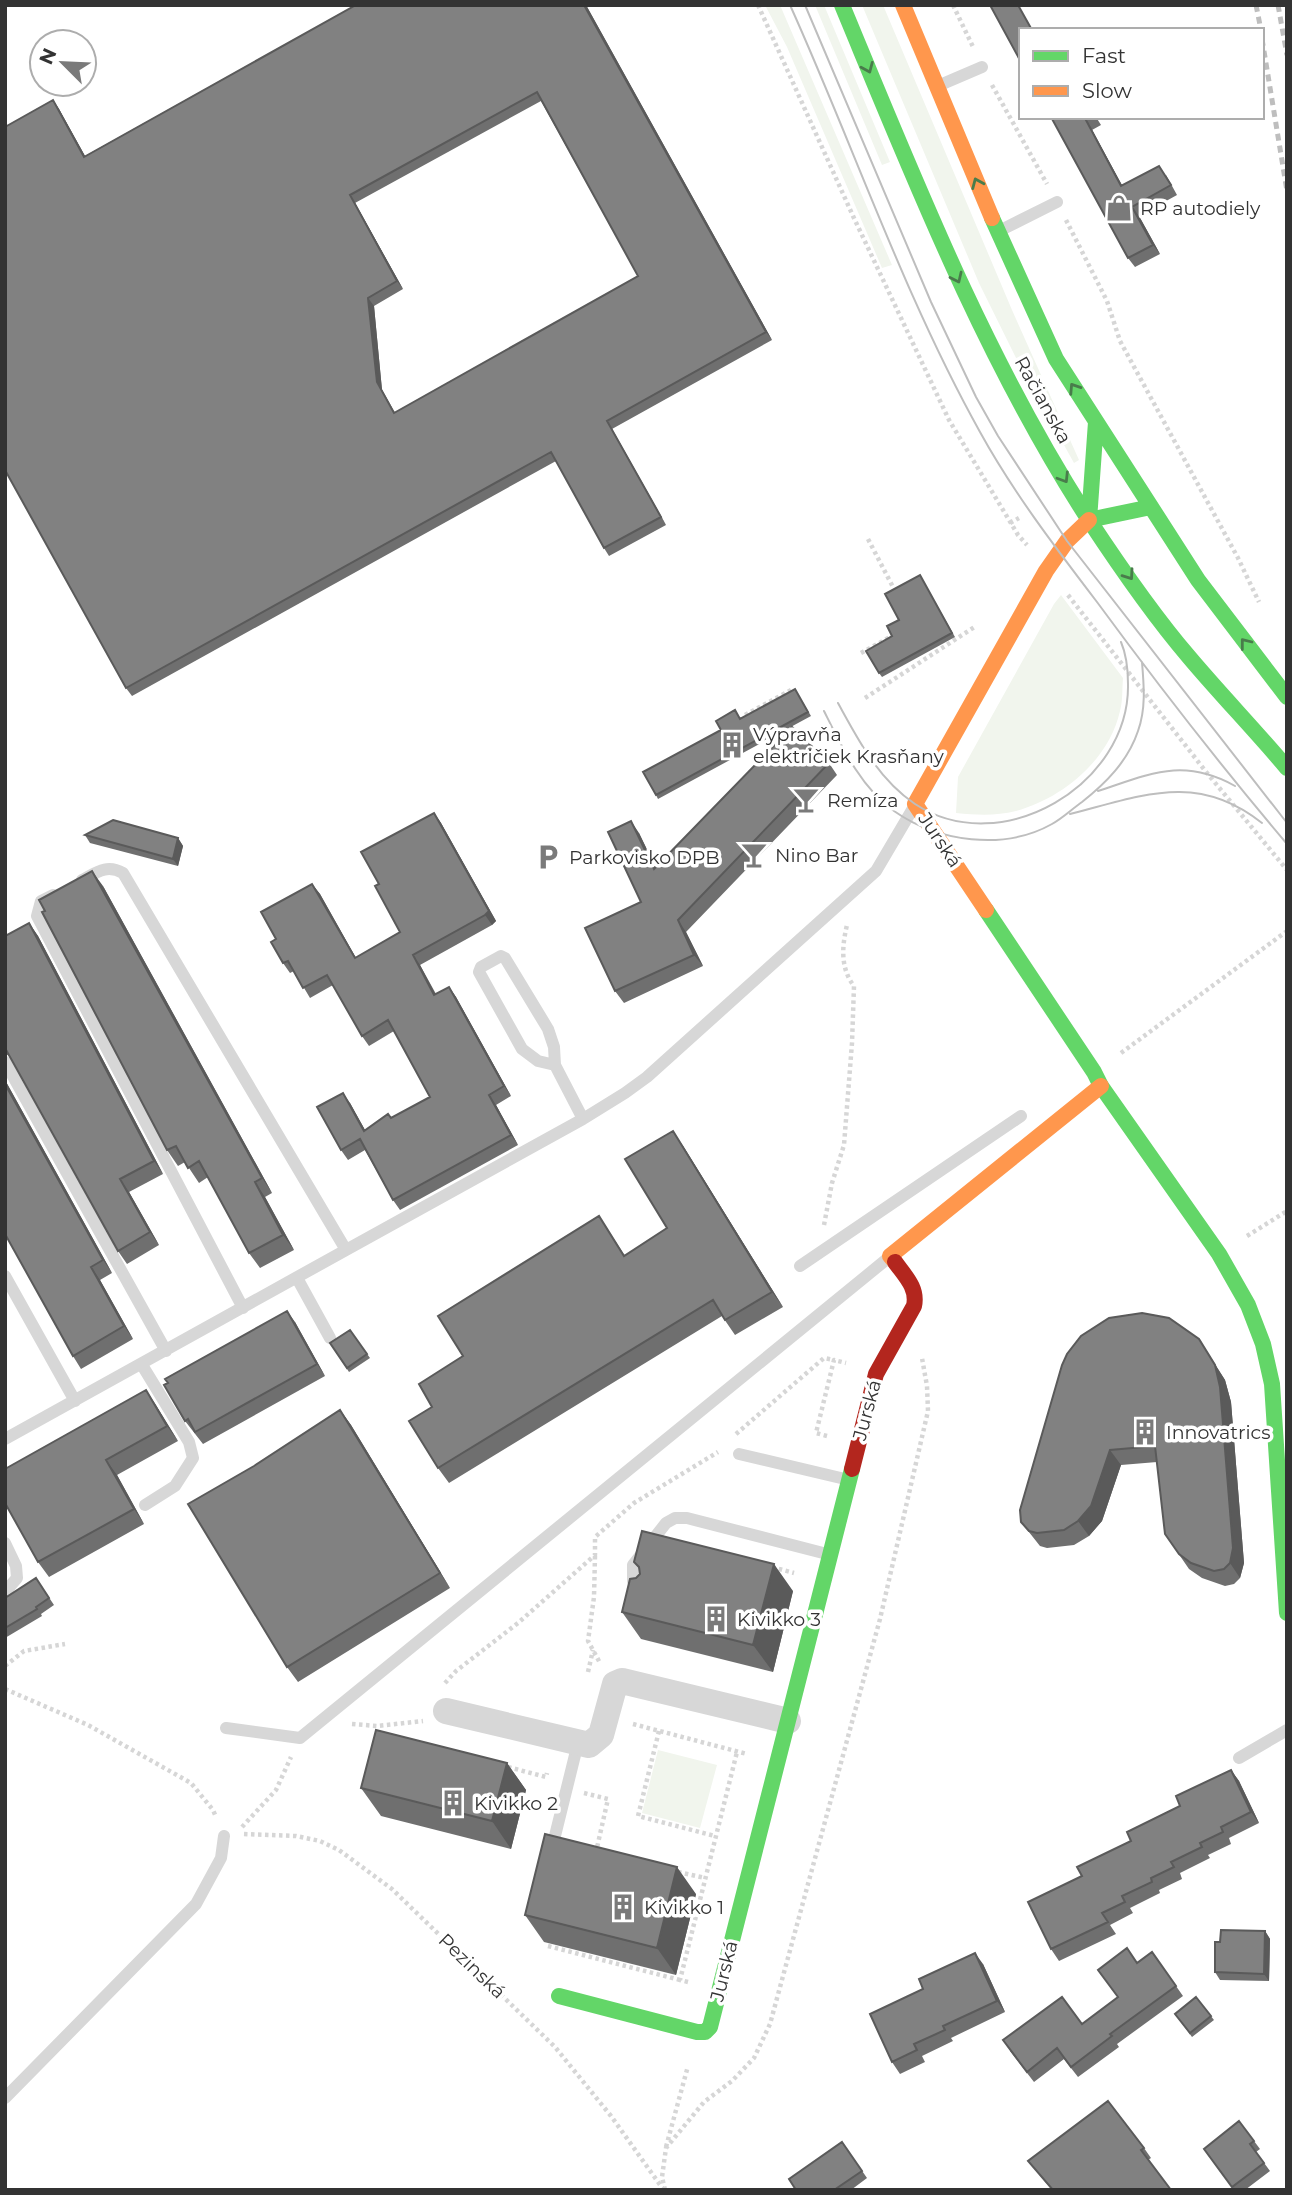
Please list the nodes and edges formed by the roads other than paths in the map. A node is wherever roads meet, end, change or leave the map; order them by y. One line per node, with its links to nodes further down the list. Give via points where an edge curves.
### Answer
1 (842, 5): 9 (street, Račianska, one-way to 9, via 977,321)
2 (902, 5): 4 (street, Račianska)
3 (982, 67): 4 (lane)
4 (936, 87): 6 (street, Račianska, one-way to 4)
5 (1057, 202): 6 (lane)
6 (998, 232): 7 (street, Račianska, one-way to 6, via 1056,359)
7 (1096, 422): 8 (street, Račianska); 9 (street)
8 (1151, 507): 9 (street); 10 (street, Račianska, one-way to 8, via 1198,580)
9 (1089, 520): 11 (street, Račianska, one-way to 11, via 1174,640); 12 (street, Jurská, via 1067,541 1046,572)
10 (1287, 697)
11 (1287, 768)
12 (915, 804): 15 (street, Jurská); 17 (lane, via 876,871 647,1077)
13 (5, 1062): 25 (lane)
14 (555, 1065): 14 (lane, via 538,1061 522,1049 479,972 481,967 505,958 548,1029); 17 (lane)
15 (1097, 1079): 19 (street); 36 (street, Jurská, via 1219,1254 1248,1305 1263,1344 1272,1384)
16 (1021, 1116): 20 (lane)
17 (583, 1119): 18 (lane)
18 (346, 1250): 22 (lane); 23 (lane, via 123,873 106,867 41,901 37,916)
19 (890, 1256): 30 (street, Jurská, via 915,1292 914,1306 876,1374); 39 (lane, via 300,1738)
20 (800, 1266)
21 (5, 1276): 27 (lane)
22 (297, 1278): 23 (lane); 24 (lane)
23 (243, 1308): 25 (lane)
24 (330, 1338)
25 (166, 1351): 26 (lane)
26 (142, 1365): 27 (lane); 31 (lane, via 189,1441 193,1458 174,1486)
27 (75, 1401): 28 (lane)
28 (5, 1439)
29 (739, 1454): 30 (lane)
30 (849, 1480): 33 (street, Jurská)
31 (145, 1505)
32 (5, 1543): 34 (lane, via 18,1578)
33 (830, 1555): 35 (lane, via 675,1518 656,1534 633,1565 636,1588); 38 (street, Jurská)
34 (5, 1592)
35 (651, 1598)
36 (1287, 1613)
37 (442, 1701): 41 (street)
38 (778, 1718): 41 (street, via 622,1681 615,1684 596,1741 589,1745); 45 (street, Jurská, via 707,2030 697,2032)
39 (226, 1728)
40 (1287, 1730): 42 (lane)
41 (571, 1742): 44 (lane, via 567,1789)
42 (1239, 1758)
43 (230, 1835): 46 (lane, via 195,1904)
44 (549, 1861)
45 (559, 1996)
46 (5, 2098)

